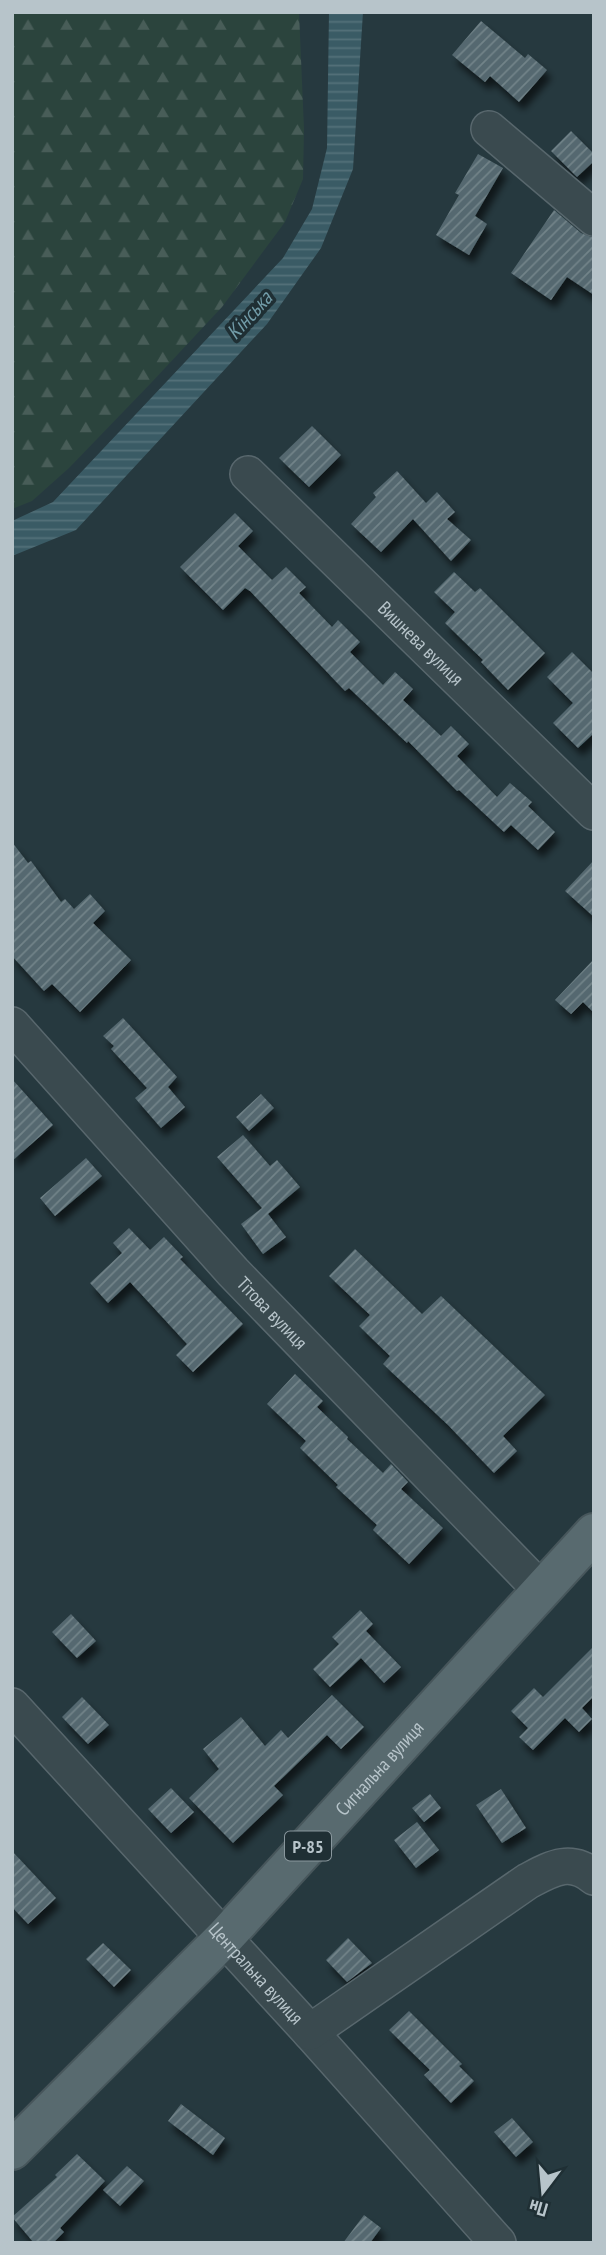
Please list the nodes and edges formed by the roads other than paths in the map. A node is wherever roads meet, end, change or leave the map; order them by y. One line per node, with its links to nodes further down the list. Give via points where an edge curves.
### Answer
1 (489, 129): 2 (street)
2 (594, 218)
3 (248, 474): 4 (street, Вишнева вулиця)
4 (594, 812)
5 (12, 1025): 7 (street, Тітова вулиця, via 233,1272)
6 (594, 1533): 7 (main road, Сигнальна вулиця / Р-85)
7 (542, 1591): 10 (main road, Сигнальна вулиця / Р-85)
8 (12, 1706): 10 (street, Центральна вулиця)
9 (594, 1877): 11 (street, via 585,1870 558,1866 528,1881)
10 (224, 1938): 11 (street, Центральна вулиця); 12 (main road, Сигнальна вулиця / Р-85)
11 (310, 2032): 13 (street, Центральна вулиця)
12 (12, 2150)
13 (498, 2243)

